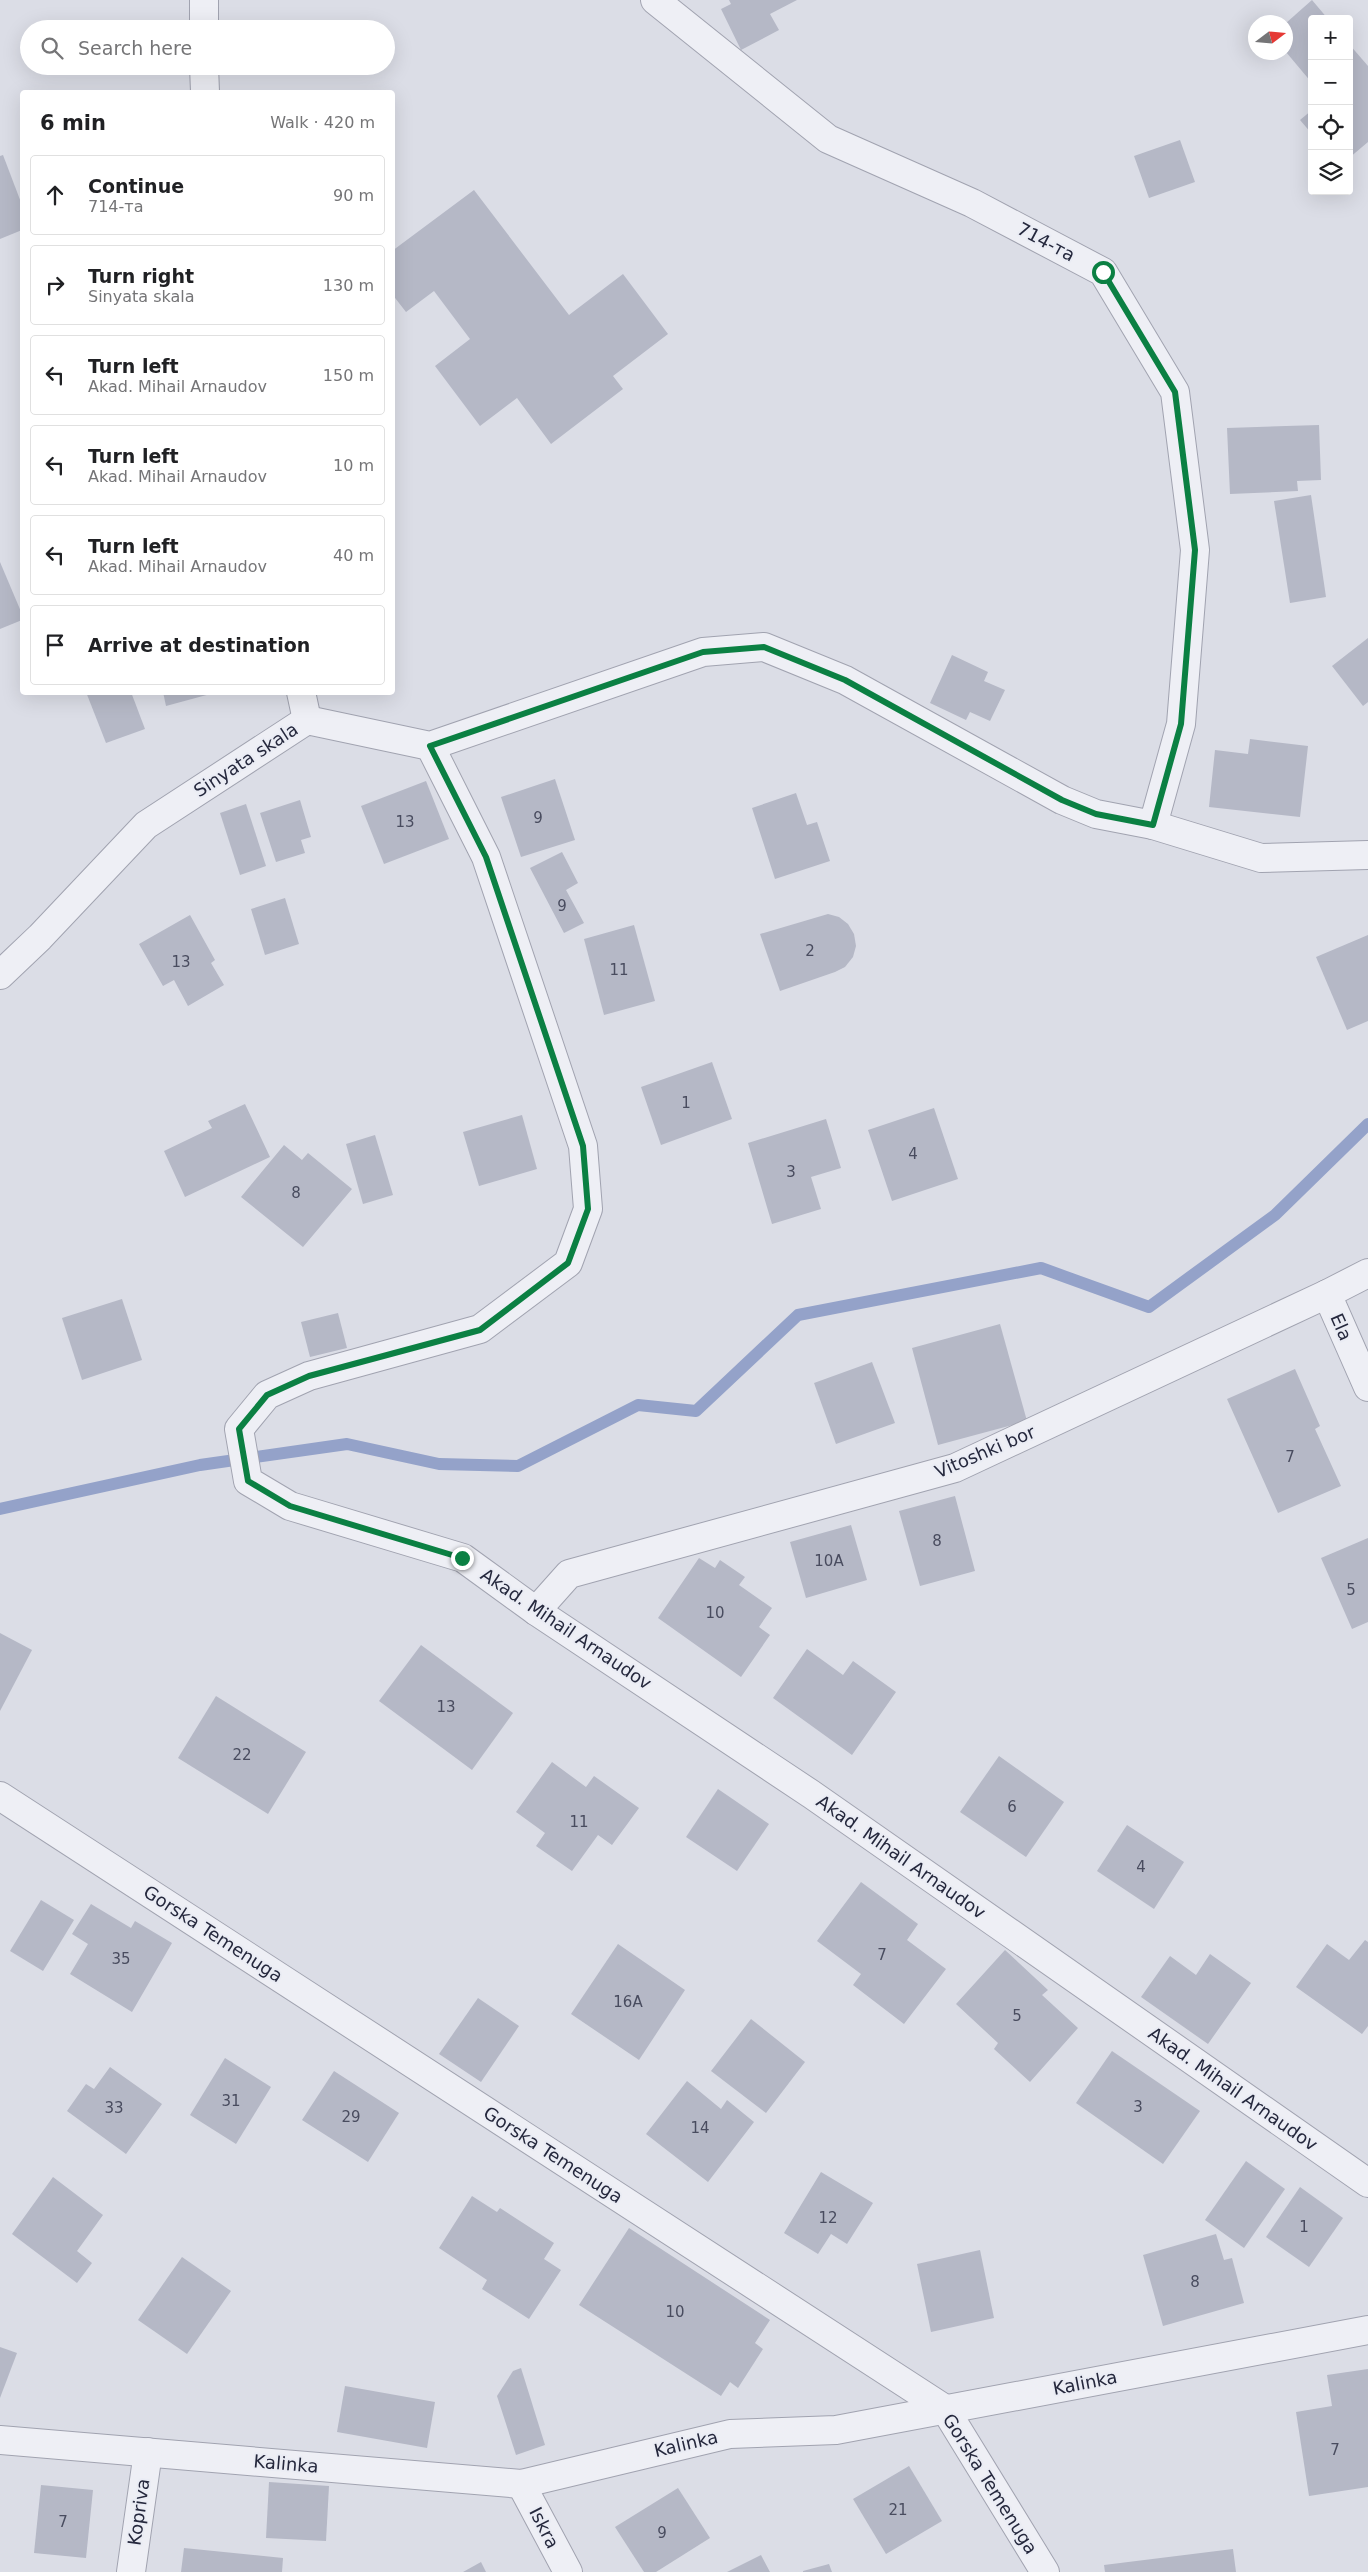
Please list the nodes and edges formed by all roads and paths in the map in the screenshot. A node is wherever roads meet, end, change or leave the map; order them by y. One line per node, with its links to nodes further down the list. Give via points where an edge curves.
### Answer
1 (204, 0): 3 (street)
2 (655, 0): 9 (street, 714-та, via 828,139 972,202 1103,272 1175,392 1195,550 1181,724)
3 (204, 20)
4 (204, 75): 5 (street)
5 (205, 90)
6 (302, 695): 7 (street)
7 (307, 720): 8 (street, Sinyata skala); 11 (street, Sinyata skala, via 146,826)
8 (430, 746): 9 (street, via 703,652 764,647 845,680 1062,800 1096,814); 15 (street, Akad. Mihail Arnaudov, via 486,857 583,1146 588,1209 568,1263 480,1330 309,1376 267,1395 239,1429 248,1481 290,1506 462,1558)
9 (1153, 825): 10 (street, via 1261,858)
10 (1368, 855)
11 (0, 975)
12 (1368, 1272): 13 (street, Vitoshki bor)
13 (1327, 1294): 14 (street, Ela); 15 (street, Vitoshki bor, via 955,1468 569,1574)
14 (1368, 1387)
15 (536, 1611): 17 (street, Akad. Mihail Arnaudov, via 811,1794)
16 (0, 1796): 19 (street, Gorska Temenuga)
17 (1368, 2184)
18 (1368, 2330): 19 (street, Kalinka)
19 (945, 2409): 22 (street, Kalinka, via 836,2430 730,2434); 25 (street, Gorska Temenuga)
20 (0, 2440): 21 (street, Kalinka)
21 (148, 2452): 22 (street, Kalinka); 23 (street, Kopriva)
22 (521, 2484): 24 (street, Iskra)
23 (131, 2572)
24 (568, 2572)
25 (1045, 2572)

